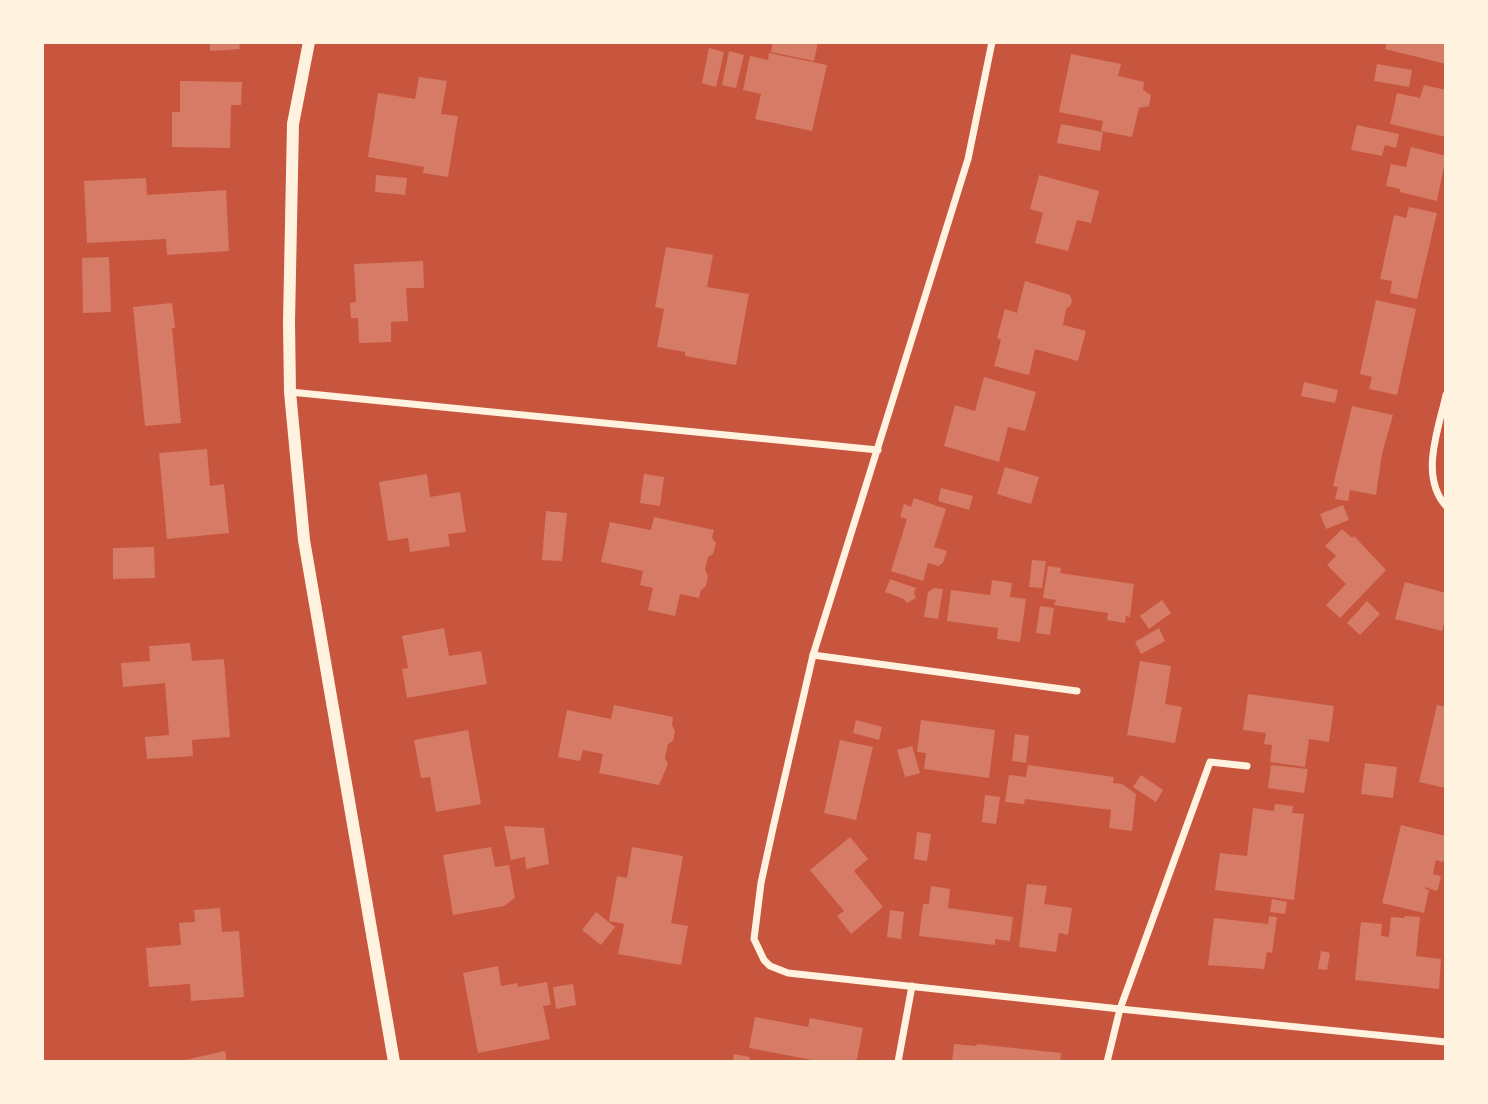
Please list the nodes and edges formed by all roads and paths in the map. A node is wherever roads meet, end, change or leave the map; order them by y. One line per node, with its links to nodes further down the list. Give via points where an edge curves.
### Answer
1 (309, 42): 3 (street, via 293,124)
2 (992, 42): 5 (street, via 968,159)
3 (290, 392): 5 (street); 13 (street, via 304,540)
4 (1446, 395): 6 (street, via 1432,459 1434,479)
5 (878, 450): 7 (street)
6 (1446, 506)
7 (813, 654): 8 (street); 10 (street, via 761,883 754,939 764,960 788,973)
8 (1077, 691)
9 (1247, 766): 11 (street, via 1210,762)
10 (912, 986): 11 (street); 14 (street)
11 (1120, 1010): 12 (street); 15 (street)
12 (1446, 1042)
13 (394, 1062)
14 (898, 1062)
15 (1107, 1062)

